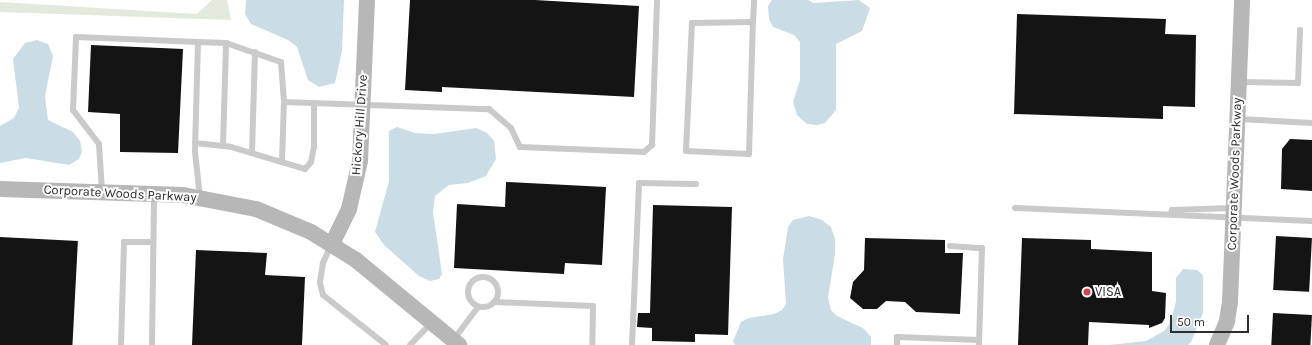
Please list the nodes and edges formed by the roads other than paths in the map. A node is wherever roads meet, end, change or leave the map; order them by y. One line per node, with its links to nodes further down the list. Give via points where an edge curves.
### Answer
1 (366, 0): 13 (street, Hickory Hill Drive)
2 (657, 0): 13 (lane, via 652,145 644,152 520,147 511,128 489,109)
3 (754, 0): 5 (lane)
4 (1242, 0): 10 (street, Corporate Woods Parkway)
5 (754, 22): 5 (lane, via 748,154 686,151 692,22)
6 (1300, 30): 10 (lane, via 1298,83)
7 (198, 42): 8 (lane); 16 (lane); 22 (lane, via 76,37 73,110 99,144)
8 (226, 43): 9 (lane); 17 (lane)
9 (255, 52): 11 (lane, via 282,62); 18 (lane)
10 (1239, 82): 14 (street, Corporate Woods Parkway)
11 (284, 102): 12 (lane); 19 (lane)
12 (314, 103): 13 (lane); 19 (lane, via 314,147 308,168 299,169)
13 (362, 104): 30 (street, Hickory Hill Drive, via 357,180 344,223)
14 (1237, 119): 15 (lane); 26 (street, Corporate Woods Parkway)
15 (1312, 123)
16 (195, 143): 17 (lane); 24 (lane)
17 (223, 146): 18 (lane)
18 (252, 152): 19 (lane)
19 (282, 162)
20 (696, 184): 42 (lane, via 639,183)
21 (0, 189): 22 (street, Corporate Woods Parkway)
22 (102, 191): 23 (street, Corporate Woods Parkway)
23 (154, 193): 24 (street, Corporate Woods Parkway); 29 (lane)
24 (200, 197): 30 (street, Corporate Woods Parkway, via 256,209 282,218)
25 (1015, 208): 27 (lane)
26 (1234, 213): 27 (lane); 27 (lane, via 1172,210); 28 (lane); 44 (street, Corporate Woods Parkway, via 1230,302 1227,321)
27 (1171, 214)
28 (1312, 221)
29 (153, 242): 37 (lane, via 124,242); 38 (lane)
30 (332, 244): 34 (street, Corporate Woods Parkway, via 356,260); 39 (lane, via 323,263 320,283 323,295)
31 (950, 246): 35 (lane, via 982,248)
32 (494, 302): 33 (lane, via 487,307); 33 (lane, via 498,293 495,283 486,277 476,278 467,291 470,301); 41 (lane, via 593,306)
33 (478, 307): 36 (lane)
34 (431, 323): 36 (street, Corporate Woods Parkway); 40 (lane)
35 (979, 342): 43 (lane, via 897,337)
36 (456, 343)
37 (121, 345)
38 (152, 345)
39 (386, 345)
40 (410, 345)
41 (592, 345)
42 (632, 345)
43 (896, 345)
44 (1217, 345)

